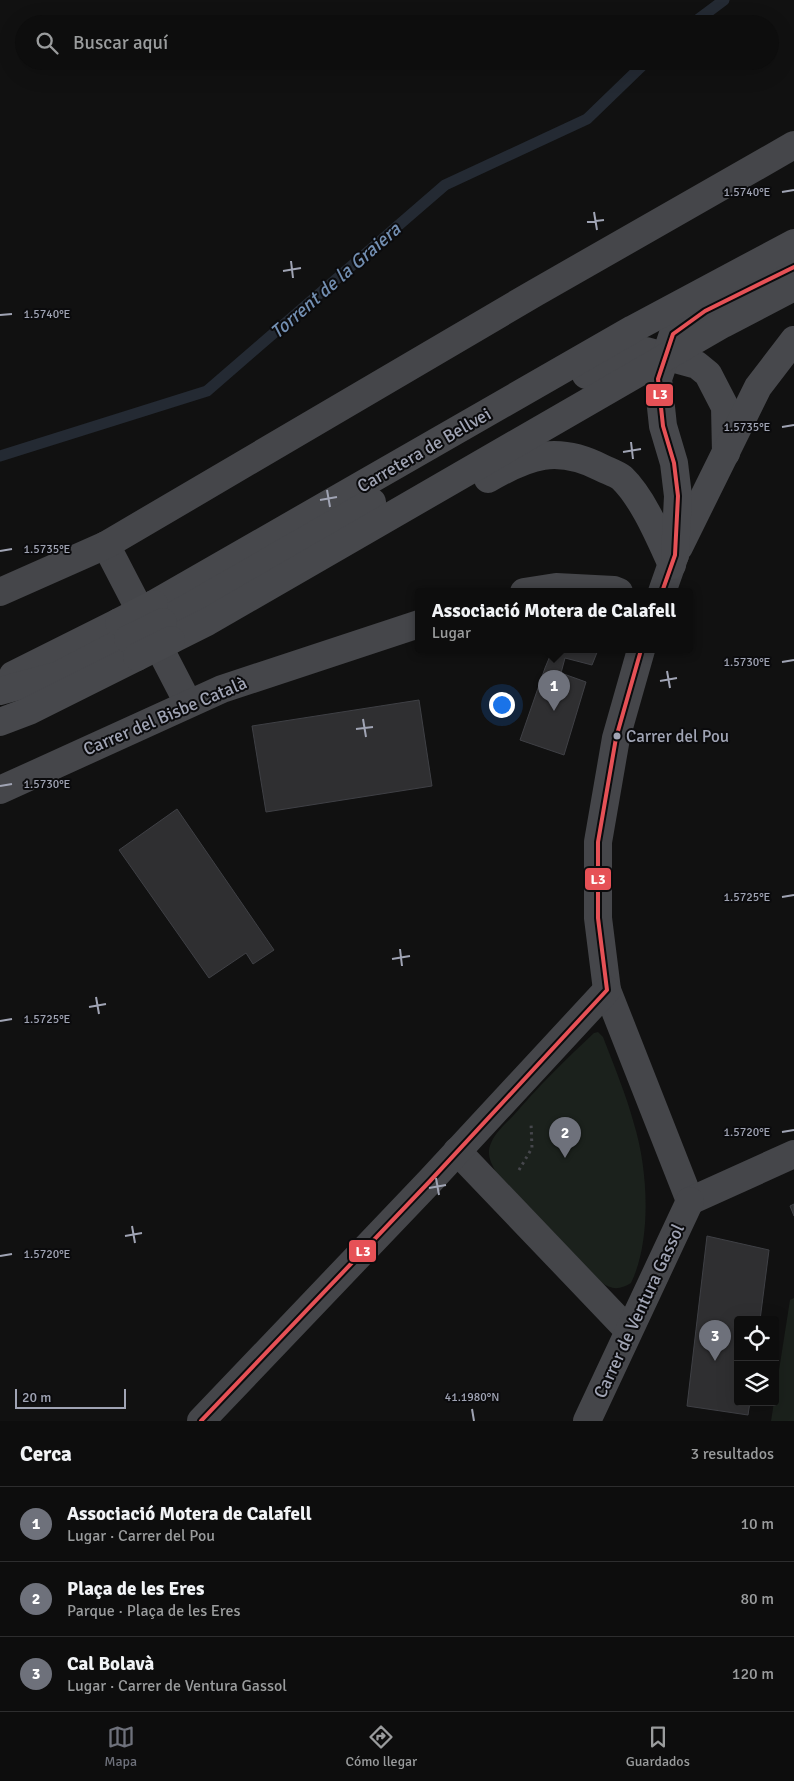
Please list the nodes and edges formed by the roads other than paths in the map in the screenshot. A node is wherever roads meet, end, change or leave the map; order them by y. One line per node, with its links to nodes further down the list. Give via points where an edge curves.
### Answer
1 (794, 145): 8 (street)
2 (794, 243): 14 (main road, Carretera de Bellvei, via 633,329)
3 (794, 266): 6 (main road, via 704,311 673,334)
4 (794, 288): 6 (main road, Carretera de Bellvei)
5 (794, 340): 7 (main road, via 758,387)
6 (666, 357): 7 (main road, via 697,365 708,374 725,408); 9 (main road, via 658,379 663,426 674,463 678,496); 14 (main road, via 646,351 608,362); 15 (main road, Carretera de Bellvei)
7 (726, 453): 9 (main road)
8 (106, 545): 13 (street); 21 (street)
9 (673, 560): 12 (street); 15 (main road, via 651,518 622,478 583,458 547,454 515,463 280,598)
10 (550, 588): 11 (street)
11 (575, 588)
12 (663, 588)
13 (0, 592)
14 (163, 622): 15 (main road, Carretera de Bellvei); 17 (main road, Carretera de Bellvei, bridge); 17 (main road, Carretera de Bellvei, bridge)
15 (206, 622)
16 (415, 625): 21 (street, Carrer del Bisbe Català)
17 (128, 639): 19 (main road, Carretera de Bellvei); 20 (main road, via 59,675); 22 (main road, Carretera de Bellvei, via 29,711)
18 (641, 653): 24 (street, via 616,738 598,842 598,918)
19 (0, 682)
20 (0, 691)
21 (188, 703): 23 (street, Carrer del Bisbe Català)
22 (0, 722)
23 (0, 790)
24 (607, 990): 25 (street); 27 (street)
25 (457, 1151): 28 (street); 29 (street)
26 (794, 1154): 27 (street)
27 (690, 1201): 28 (street, Carrer de Ventura Gassol)
28 (628, 1330): 30 (street, Carrer de Ventura Gassol)
29 (201, 1421)
30 (587, 1421)

